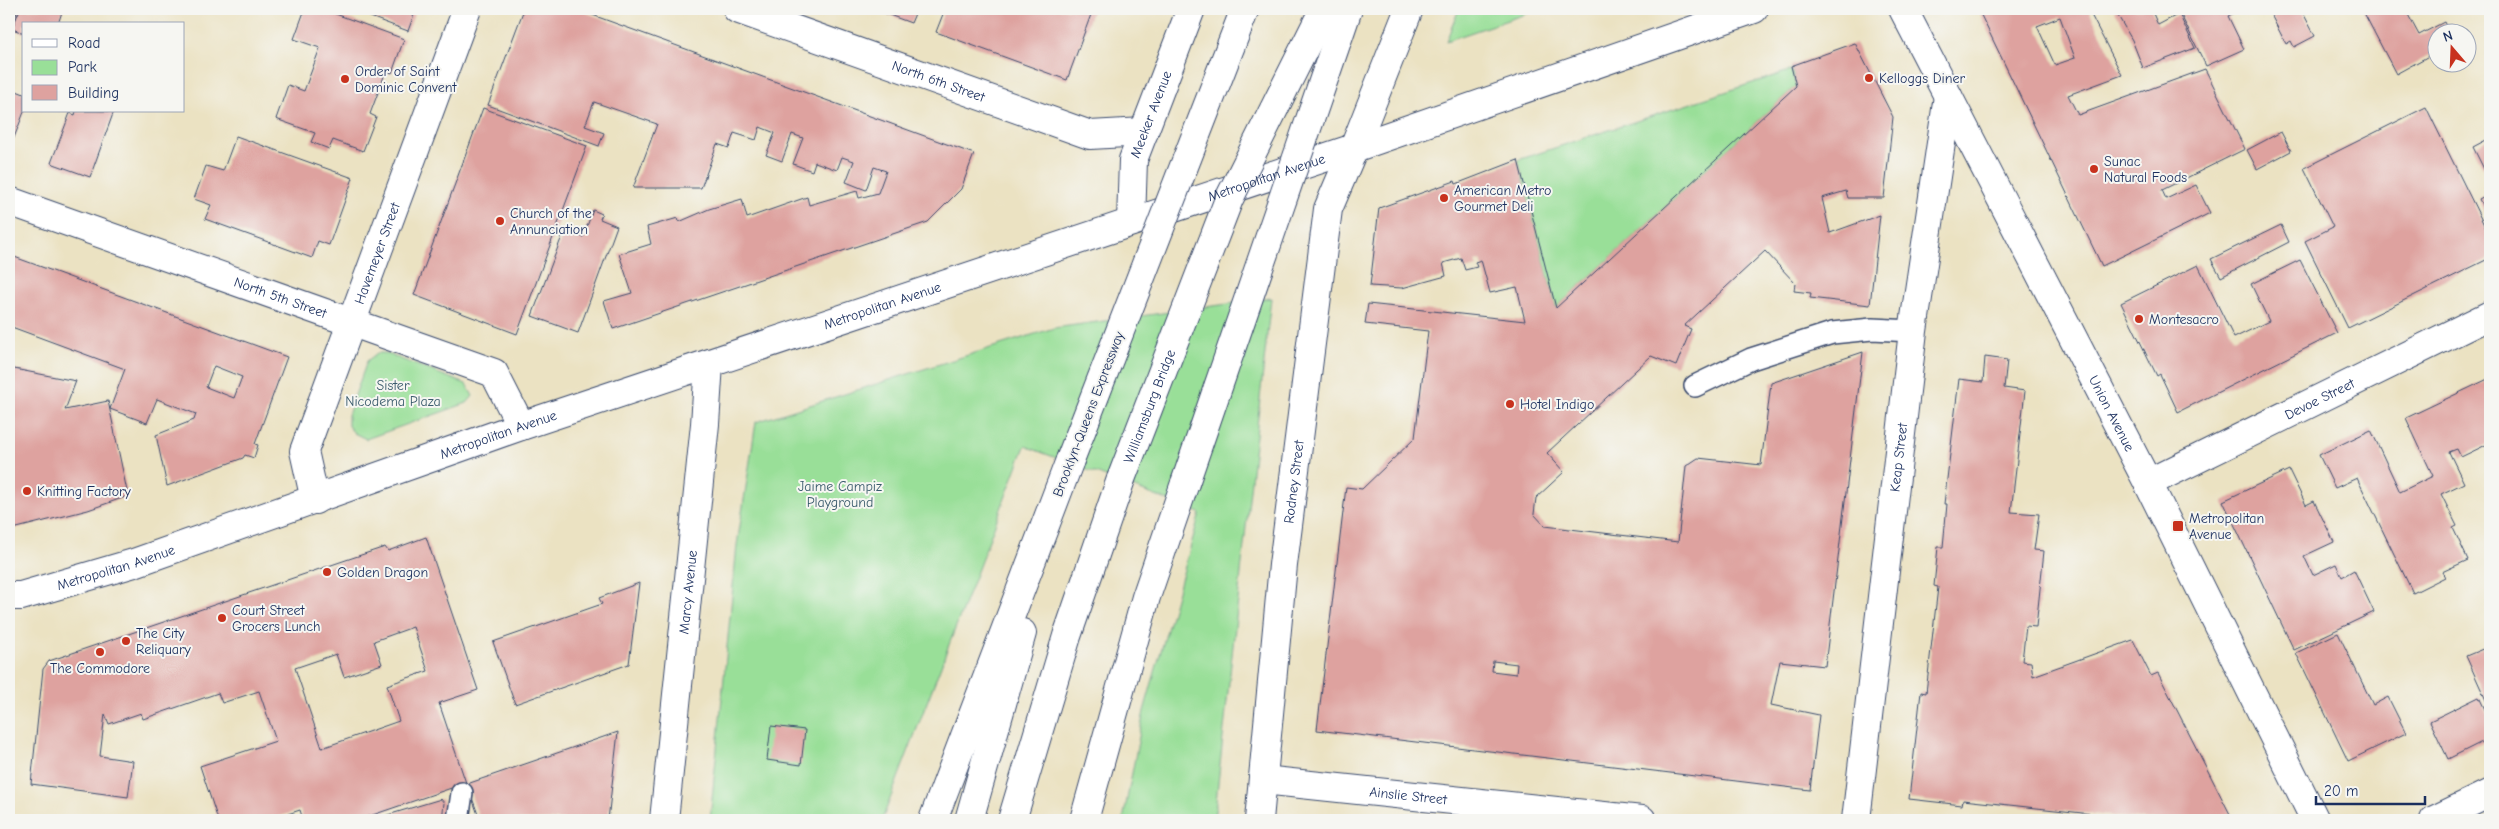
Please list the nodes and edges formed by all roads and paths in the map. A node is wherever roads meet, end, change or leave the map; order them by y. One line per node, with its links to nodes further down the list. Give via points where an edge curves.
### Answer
1 (467, 9): 16 (main road, Havemeyer Street)
2 (737, 9): 11 (main road, North 6th Street, via 1090,135)
3 (1191, 9): 11 (main road, Meeker Avenue)
4 (1245, 9): 21 (main road, Brooklyn-Queens Expressway, bridge)
5 (1324, 9): 32 (main road, Williamsburg Bridge, bridge, via 1229,199 1121,478 1067,636)
6 (1348, 9): 33 (main road, bridge, via 1146,597)
7 (1409, 9): 12 (main road)
8 (1754, 9): 12 (main road, Metropolitan Avenue)
9 (1903, 9): 10 (main road, Union Avenue)
10 (1948, 96): 17 (main road, Keap Street); 22 (main road, Union Avenue)
11 (1144, 132): 14 (main road, Meeker Avenue, via 1133,160)
12 (1354, 148): 14 (main road, Metropolitan Avenue); 25 (main road, Rodney Street, via 1328,209 1283,565)
13 (9, 201): 16 (main road, North 5th Street)
14 (1132, 222): 18 (main road, Metropolitan Avenue)
15 (2490, 315): 22 (main road, Devoe Street)
16 (351, 322): 20 (main road, North 5th Street, via 494,373); 23 (main road, Havemeyer Street, via 304,451)
17 (1913, 331): 19 (lane, via 1872,328 1832,333 1751,359); 36 (main road, Keap Street)
18 (709, 364): 20 (main road, Metropolitan Avenue); 29 (main road, Marcy Avenue)
19 (1695, 386)
20 (521, 426): 23 (main road, Metropolitan Avenue)
21 (1070, 460): 30 (main road, Brooklyn-Queens Expressway); 31 (main road)
22 (2148, 483): 37 (main road, Union Avenue)
23 (315, 500): 24 (main road, Metropolitan Avenue, via 134,563 21,596)
24 (9, 596)
25 (1264, 780): 34 (main road, Rodney Street); 35 (main road, Ainslie Street)
26 (2490, 792): 38 (main road)
27 (462, 793): 28 (lane)
28 (458, 820)
29 (664, 820)
30 (933, 820)
31 (969, 820)
32 (1012, 820)
33 (1084, 820)
34 (1259, 820)
35 (1642, 820)
36 (1856, 820)
37 (2315, 820)
38 (2434, 820)

